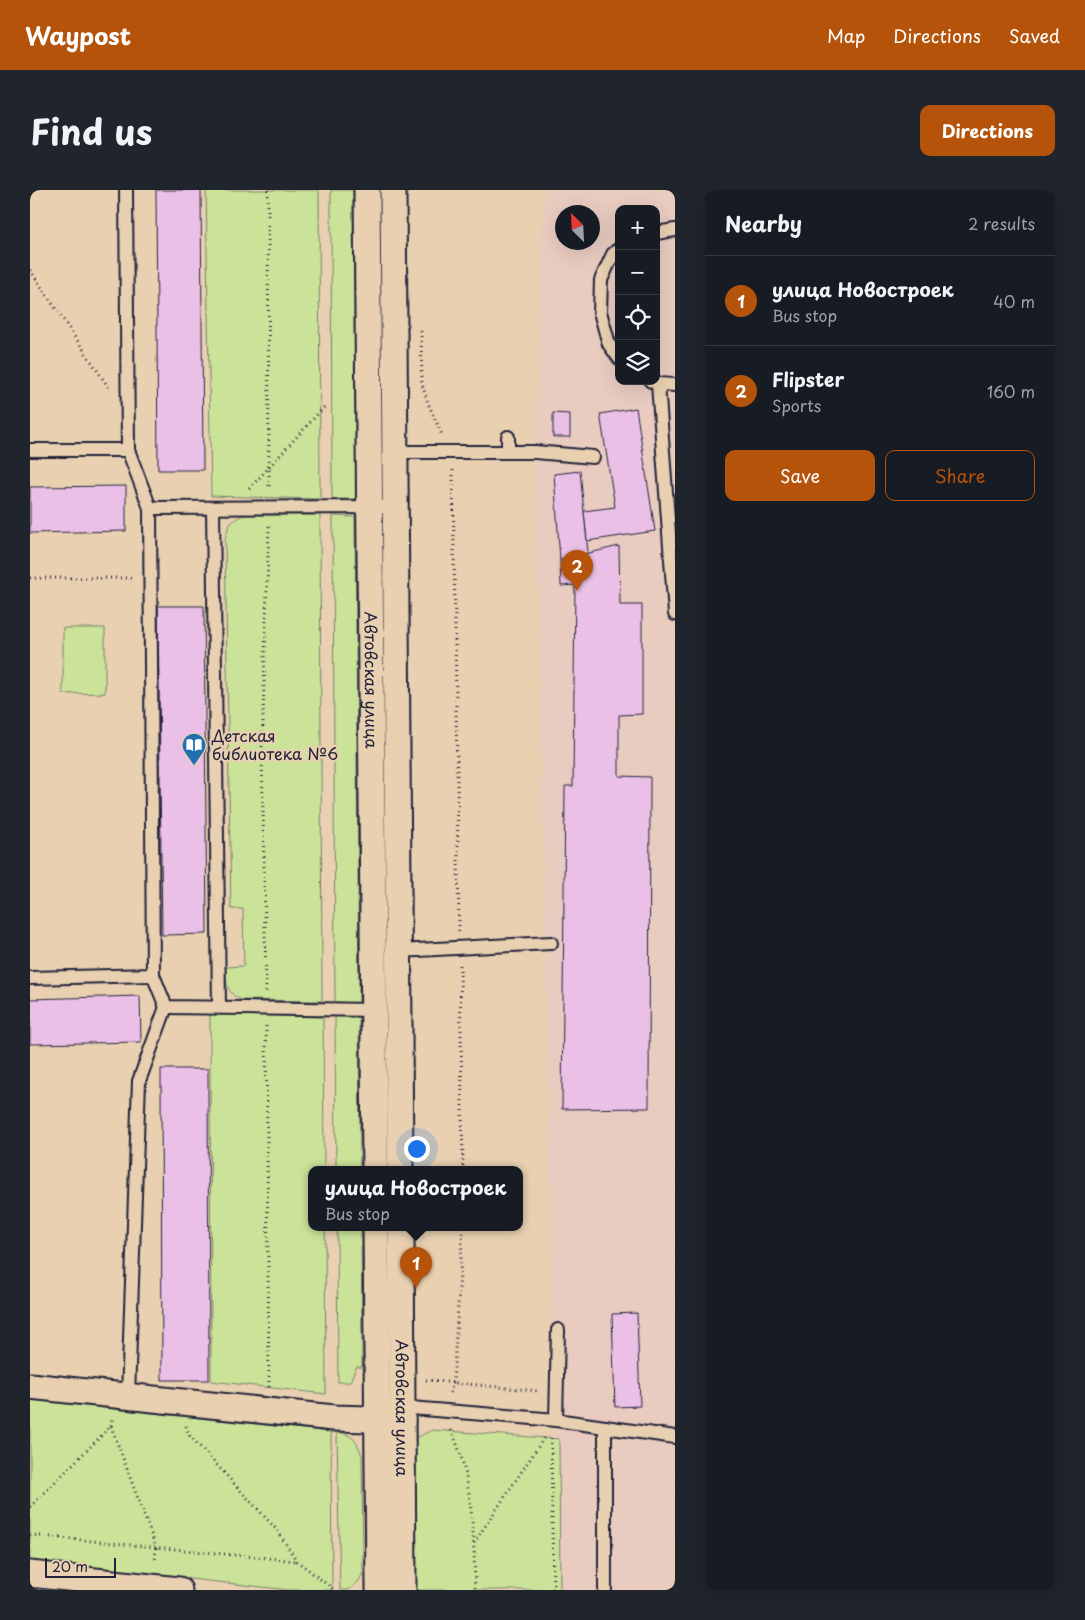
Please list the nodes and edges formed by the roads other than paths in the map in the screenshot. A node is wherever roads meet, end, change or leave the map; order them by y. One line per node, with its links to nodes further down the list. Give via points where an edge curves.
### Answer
1 (126, 190): 13 (lane)
2 (367, 190): 14 (street, Автовская улица)
3 (393, 190): 15 (street, Автовская улица)
4 (675, 230): 5 (lane)
5 (660, 232)
6 (618, 250): 7 (lane, via 612,254 601,280 600,312 609,344)
7 (615, 352)
8 (660, 384): 10 (lane)
9 (655, 385): 22 (lane)
10 (675, 385)
11 (508, 437): 16 (lane)
12 (30, 450): 13 (lane)
13 (128, 450): 20 (lane)
14 (369, 452): 15 (lane); 18 (street, Автовская улица)
15 (395, 452): 16 (lane); 19 (street, Автовская улица)
16 (508, 452): 17 (lane)
17 (593, 457)
18 (371, 507): 19 (lane); 21 (lane); 29 (street, Автовская улица)
19 (396, 507): 24 (street, Автовская улица)
20 (150, 508): 21 (lane); 25 (lane)
21 (213, 508): 27 (lane)
22 (675, 614)
23 (551, 943): 24 (lane)
24 (399, 951): 30 (street, Автовская улица)
25 (153, 975): 26 (lane); 28 (lane)
26 (30, 978)
27 (218, 1007): 28 (lane); 29 (lane)
28 (166, 1008): 37 (lane, via 139,1081)
29 (374, 1010): 30 (lane); 31 (street, Автовская улица)
30 (399, 1010): 32 (street, Автовская улица)
31 (375, 1166)
32 (400, 1166)
33 (376, 1231): 38 (street, Автовская улица)
34 (401, 1231): 39 (street, Автовская улица)
35 (558, 1330): 40 (lane)
36 (30, 1386): 37 (street)
37 (128, 1396): 38 (street, via 334,1418)
38 (377, 1412): 39 (street); 45 (street, Автовская улица)
39 (402, 1414): 40 (lane); 46 (street, Автовская улица)
40 (554, 1424): 41 (lane)
41 (605, 1426): 42 (lane); 47 (lane)
42 (675, 1437)
43 (30, 1574): 44 (street)
44 (179, 1590)
45 (379, 1590)
46 (403, 1590)
47 (605, 1590)

